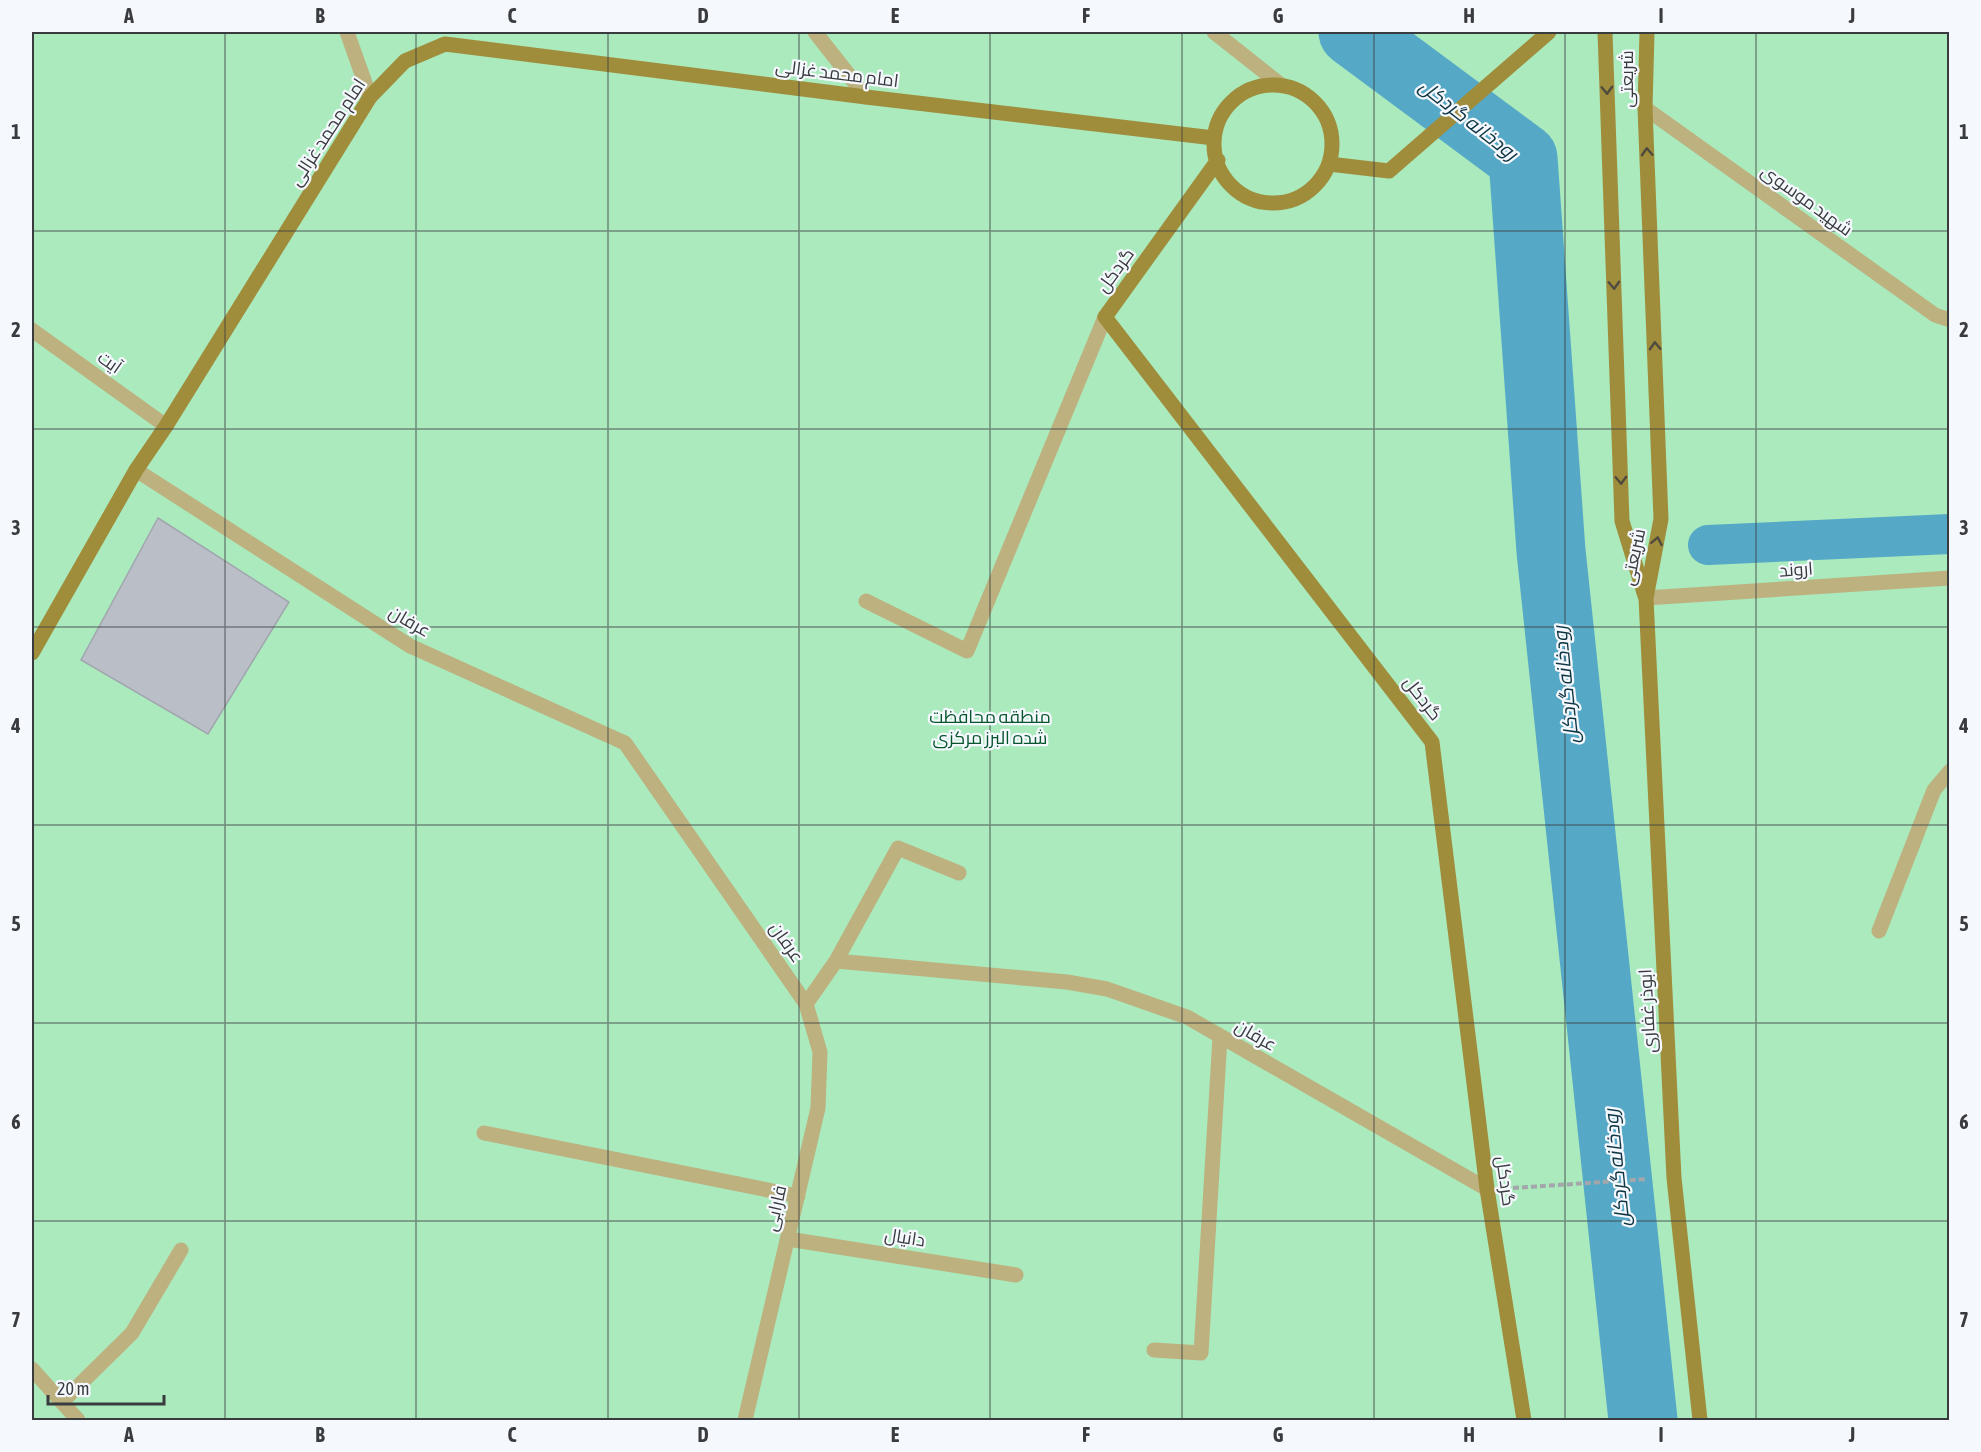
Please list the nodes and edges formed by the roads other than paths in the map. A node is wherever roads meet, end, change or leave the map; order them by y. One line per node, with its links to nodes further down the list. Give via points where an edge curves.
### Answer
1 (347, 32): 8 (street)
2 (815, 32): 9 (street)
3 (1214, 32): 7 (street)
4 (1549, 32): 13 (street, via 1389,171)
5 (1605, 32): 20 (street, شریعتی, one-way to 20, via 1622,521)
6 (1647, 32): 10 (street, شریعتی)
7 (1281, 85): 11 (street, via 1243,93 1219,120); 13 (street, via 1301,92 1318,105 1329,122)
8 (370, 97): 9 (street, امام محمد غزالی, via 405,61 445,44); 17 (street, امام محمد غزالی)
9 (866, 97): 11 (street, امام محمد غزالی)
10 (1645, 108): 15 (street, شهید موسوی, via 1935,315); 20 (street, شریعتی, one-way to 10, via 1661,519)
11 (1214, 138): 12 (street)
12 (1218, 160): 13 (street, via 1223,177 1238,193 1258,202 1280,204 1301,197 1318,184); 14 (street, گردکل)
13 (1329, 164)
14 (1105, 317): 21 (street, via 967,651); 30 (street, گردکل, via 1432,742)
15 (1950, 320)
16 (32, 330): 17 (street, آیت)
17 (166, 426): 18 (street, امام محمد غزالی)
18 (136, 470): 22 (street, امام محمد غزالی); 27 (street, عرفان, via 410,646 625,742)
19 (1950, 578): 20 (street, اروند)
20 (1646, 598): 41 (street, ابوذر غفاری, via 1674,1178)
21 (866, 601)
22 (32, 652)
23 (1950, 771): 25 (street, via 1934,790)
24 (959, 873): 26 (street, via 898,848)
25 (1879, 932)
26 (836, 961): 27 (street); 28 (street, عرفان, via 1107,989 1187,1017)
27 (806, 1004): 31 (street, فارابی, via 820,1052 818,1108)
28 (1220, 1037): 30 (street, عرفان); 35 (street, via 1201,1353)
29 (484, 1133): 31 (street)
30 (1487, 1189): 40 (street, گردکل)
31 (798, 1196): 32 (street, فارابی)
32 (788, 1239): 34 (street, دانیال); 39 (street, فارابی)
33 (181, 1250): 37 (street, via 132,1333)
34 (1016, 1275)
35 (1154, 1350)
36 (32, 1369): 37 (street)
37 (62, 1402): 38 (street)
38 (78, 1420)
39 (745, 1420)
40 (1524, 1420)
41 (1700, 1420)

